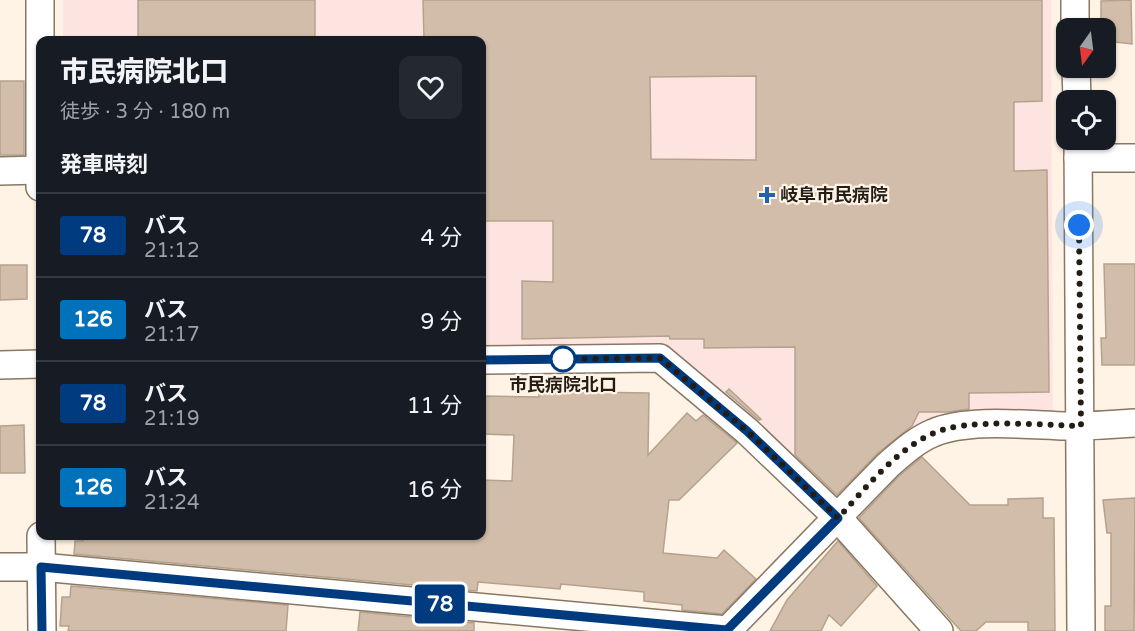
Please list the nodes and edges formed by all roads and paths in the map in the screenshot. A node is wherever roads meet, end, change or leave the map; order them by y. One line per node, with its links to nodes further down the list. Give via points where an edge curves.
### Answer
1 (40, 0): 4 (street)
2 (1075, 0): 3 (street)
3 (1076, 18)
4 (40, 36)
5 (1078, 150): 14 (street)
6 (1084, 150): 7 (street)
7 (1135, 158)
8 (36, 170): 9 (street)
9 (0, 171)
10 (486, 360): 15 (street, via 660,358 747,431)
11 (36, 364): 12 (street)
12 (0, 365)
13 (1135, 423): 14 (street)
14 (1081, 426): 15 (street, via 978,424 934,432 888,465); 22 (street)
15 (838, 518): 20 (street); 21 (street)
16 (41, 540): 18 (street)
17 (0, 567): 18 (street)
18 (41, 567): 19 (street); 20 (street)
19 (42, 631)
20 (727, 631)
21 (939, 631)
22 (1081, 631)

